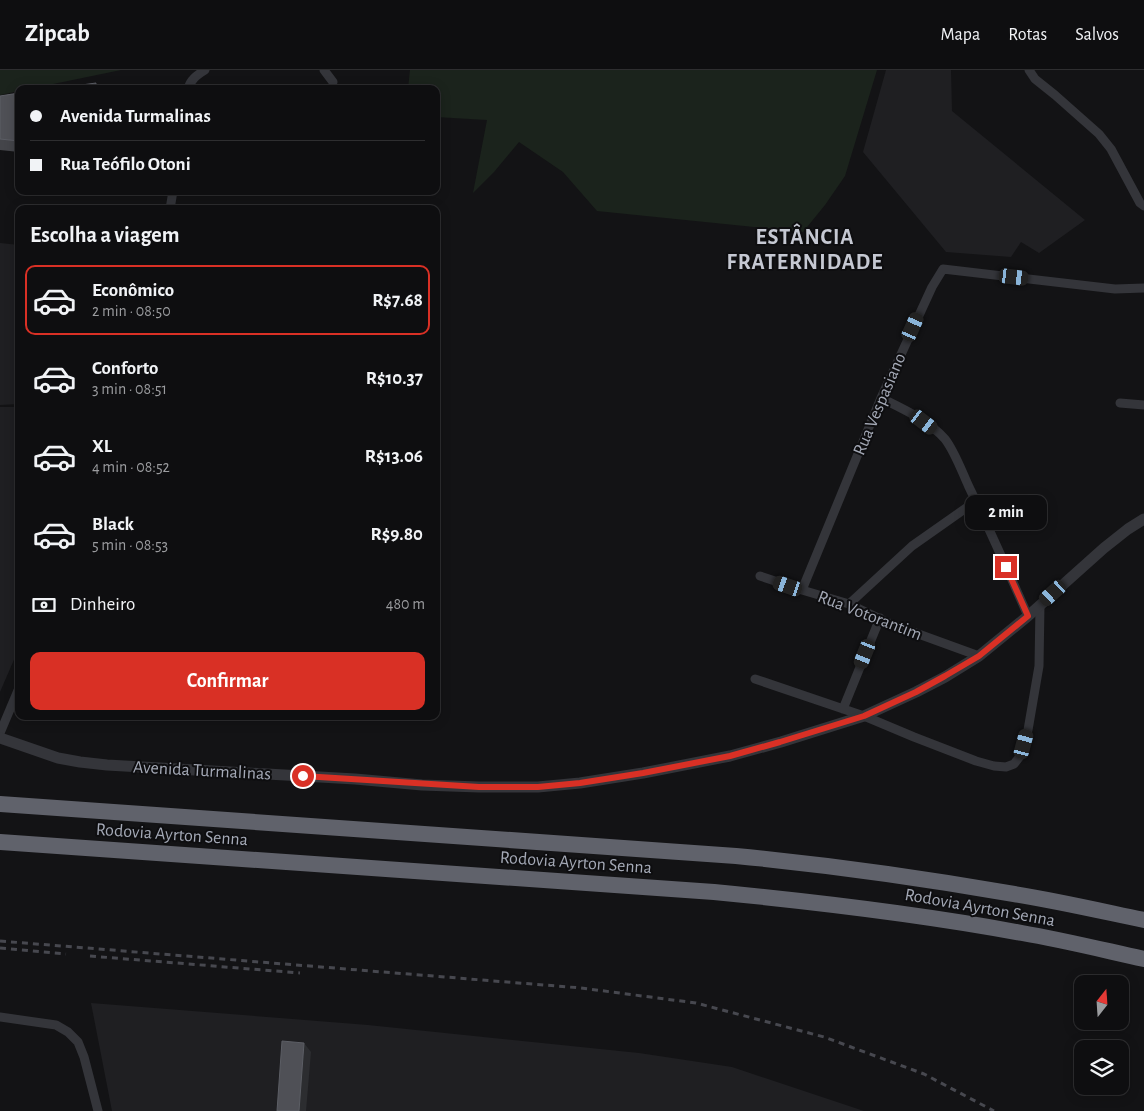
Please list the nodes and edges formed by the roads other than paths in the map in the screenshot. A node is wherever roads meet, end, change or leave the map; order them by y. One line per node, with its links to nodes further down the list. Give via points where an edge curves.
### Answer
1 (205, 70): 5 (street)
2 (324, 70): 4 (street)
3 (1029, 70): 6 (street, via 1034,79 1099,134)
4 (333, 82)
5 (189, 85)
6 (1144, 206)
7 (1144, 288): 8 (street, Rua Vespasiano, via 1114,288 943,269 932,286)
8 (881, 398): 11 (street, via 915,415 945,440); 14 (street, Rua Vespasiano)
9 (1120, 403): 10 (street)
10 (1144, 405)
11 (976, 502): 15 (street, via 912,546); 17 (street)
12 (1144, 519): 16 (street, Avenida Turmalinas, via 1104,548)
13 (760, 576): 14 (street, Rua Votorantim)
14 (802, 590): 15 (street, Rua Votorantim)
15 (850, 604): 18 (street, Rua Votorantim)
16 (1040, 605): 17 (street, Avenida Turmalinas); 23 (street, via 1038,675 1028,730 1021,755 1014,764 1000,767 976,761)
17 (1028, 616): 19 (street, Avenida Turmalinas)
18 (880, 618): 19 (street, Rua Votorantim); 22 (street)
19 (979, 656): 23 (street, Avenida Turmalinas, via 916,692)
20 (755, 679): 22 (street)
21 (15, 697): 24 (street)
22 (843, 709): 23 (street)
23 (864, 716): 25 (street, Avenida Turmalinas, via 730,756 580,783 538,787 422,785 107,765 58,758)
24 (0, 733)
25 (0, 738)
26 (0, 804): 28 (highway, Rodovia Ayrton Senna, via 736,856 913,877)
27 (0, 842): 29 (highway, Rodovia Ayrton Senna, via 805,901 1013,931)
28 (1144, 920)
29 (1144, 959)
30 (0, 1017): 31 (street, via 56,1025 68,1032 78,1042)
31 (98, 1111)

